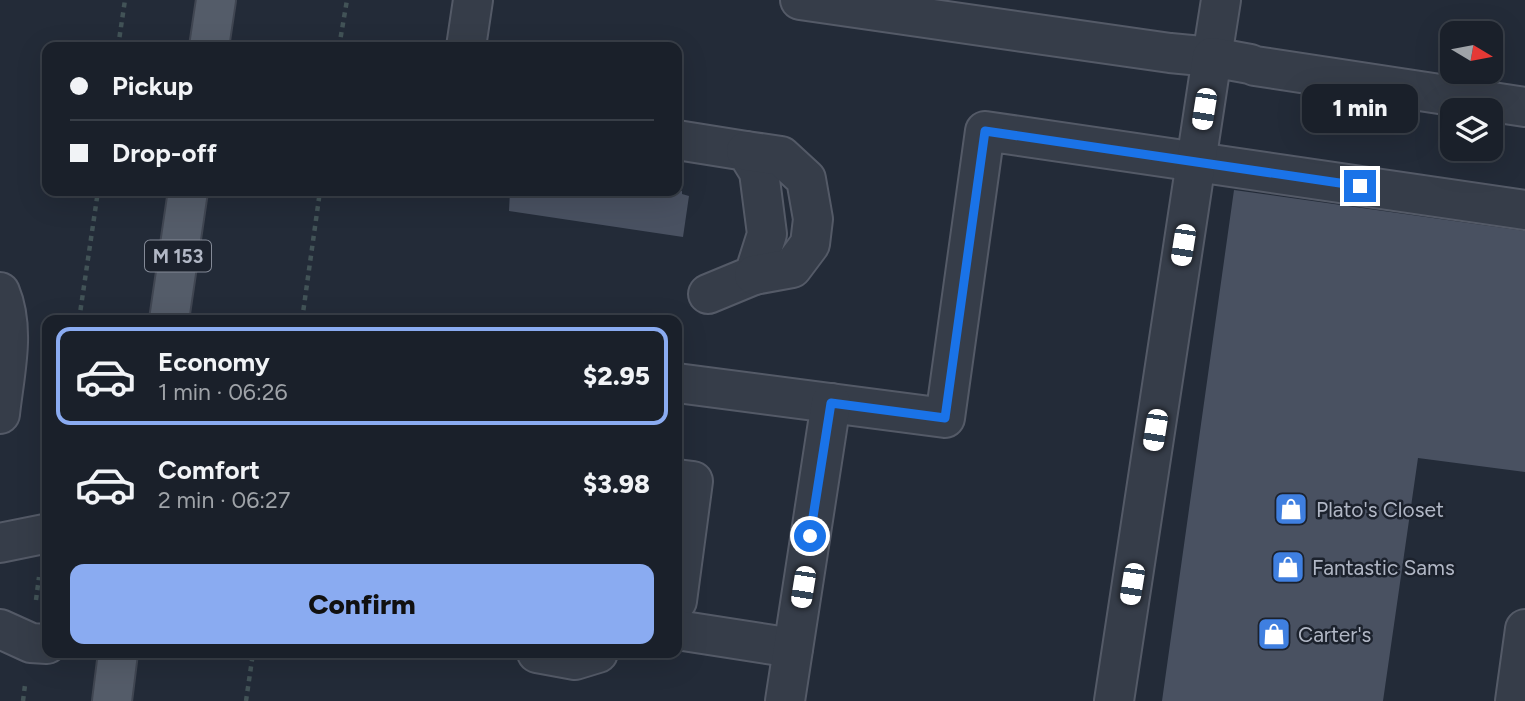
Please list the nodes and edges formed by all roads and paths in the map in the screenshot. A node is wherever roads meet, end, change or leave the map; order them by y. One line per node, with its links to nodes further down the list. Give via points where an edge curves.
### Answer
1 (125, 0): 7 (path)
2 (216, 0): 8 (main road)
3 (347, 0): 9 (path)
4 (473, 0): 10 (street)
5 (800, 0): 11 (street)
6 (1221, 0): 11 (street)
7 (119, 42)
8 (210, 42)
9 (340, 42)
10 (467, 42)
11 (1212, 57): 12 (street); 14 (street)
12 (1525, 107)
13 (682, 141): 20 (street, via 781,156 806,179 813,219 810,244 792,268 754,275)
14 (1196, 162): 18 (street); 25 (street, via 985,131 945,418); 43 (street)
15 (97, 196): 21 (path)
16 (187, 196): 22 (main road, M 153)
17 (319, 196): 23 (path)
18 (1525, 210)
19 (0, 292): 26 (street, via 8,335)
20 (708, 294)
21 (80, 315)
22 (170, 315)
23 (303, 315)
24 (682, 384): 25 (street)
25 (831, 403): 35 (street)
26 (0, 414)
27 (682, 480): 30 (street, via 693,481)
28 (42, 534): 29 (street)
29 (0, 543)
30 (682, 564)
31 (0, 629): 34 (street)
32 (1525, 629): 44 (street)
33 (682, 632): 35 (street)
34 (42, 644)
35 (793, 648): 42 (street)
36 (117, 658): 40 (main road)
37 (252, 658): 41 (path)
38 (564, 658): 39 (street)
39 (582, 658)
40 (112, 701)
41 (246, 701)
42 (785, 701)
43 (1114, 701)
44 (1515, 701)

